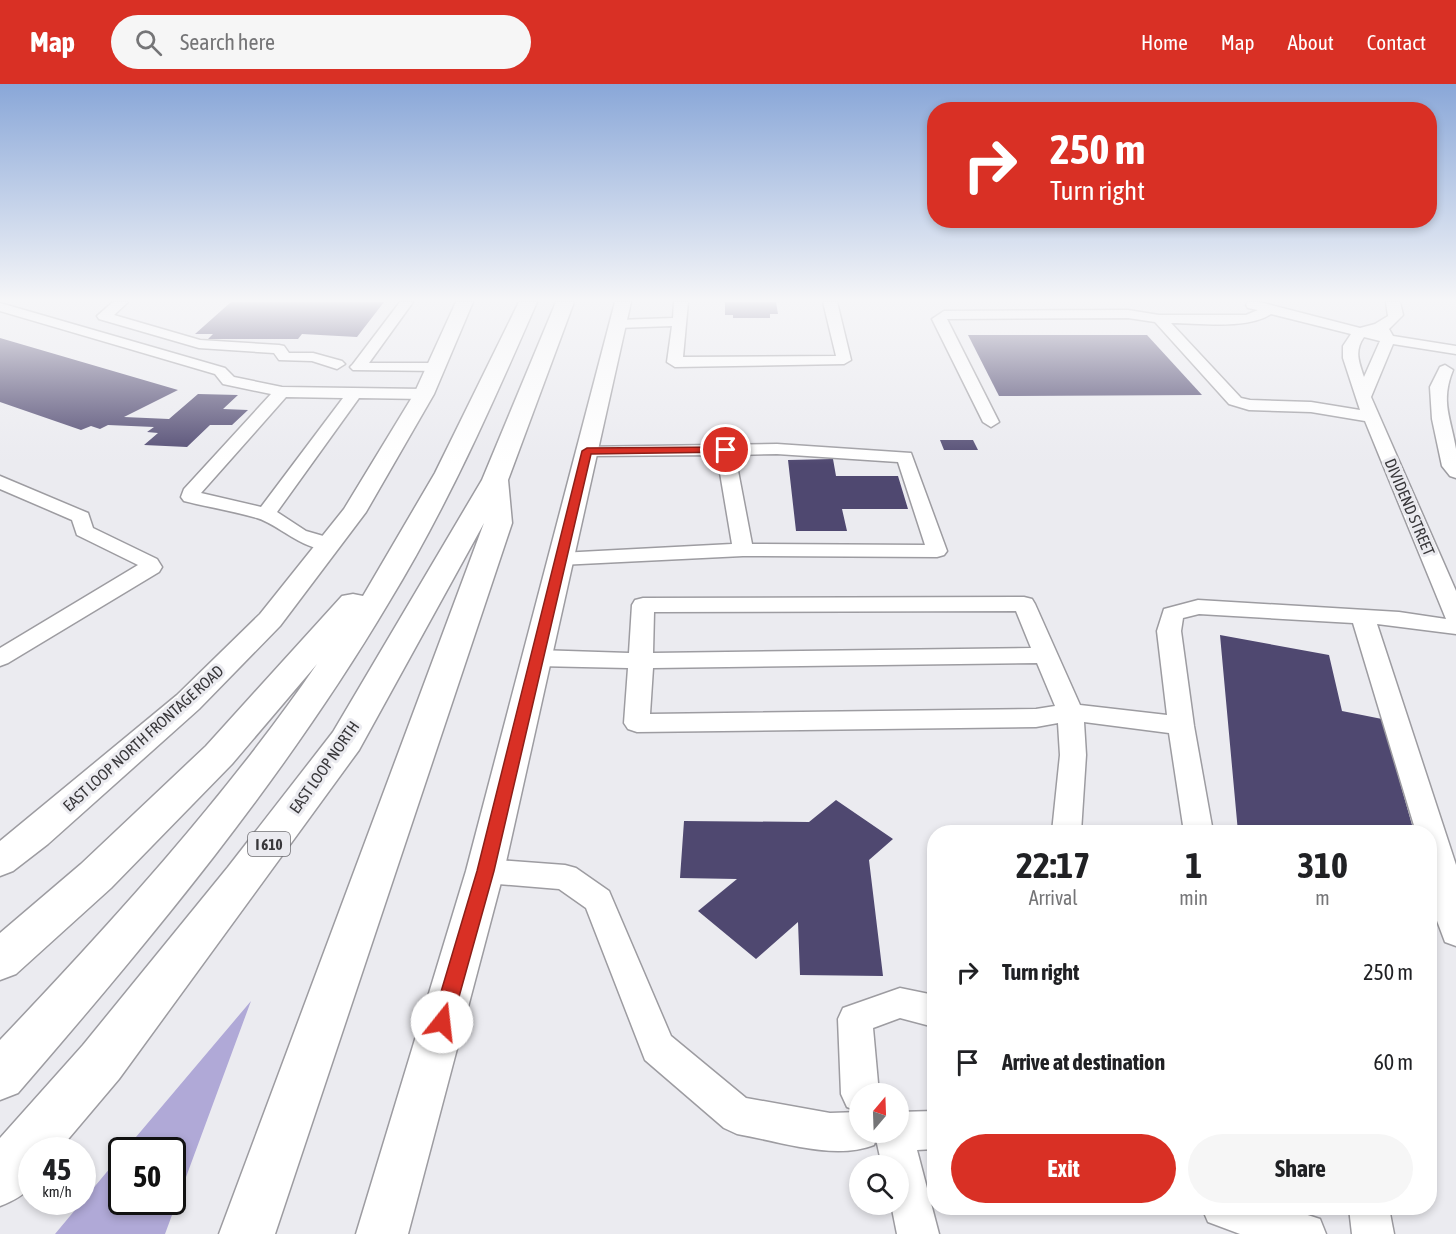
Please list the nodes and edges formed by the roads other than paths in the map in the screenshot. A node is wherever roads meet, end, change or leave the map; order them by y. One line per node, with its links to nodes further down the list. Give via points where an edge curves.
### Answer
1 (167, 356): 18 (street, via 220,371 229,381)
2 (283, 356): 14 (street, via 313,357)
3 (367, 356): 15 (street)
4 (442, 356): 16 (main road, EAST LOOP NORTH FRONTAGE ROAD)
5 (504, 356): 31 (highway)
6 (544, 356): 28 (highway, EAST LOOP NORTH / I 610)
7 (610, 356): 26 (main road)
8 (676, 356): 9 (street, via 675,362 844,360)
9 (843, 356)
10 (958, 356): 24 (street)
11 (1193, 356): 23 (street, via 1235,401)
12 (1350, 356): 22 (street, DIVIDEND STREET)
13 (1378, 356): 22 (street)
14 (337, 364): 15 (street); 19 (street)
15 (361, 364): 16 (street, via 358,367)
16 (436, 368): 21 (main road, EAST LOOP NORTH FRONTAGE ROAD)
17 (1445, 370): 27 (street, via 1438,387 1440,419 1451,466)
18 (282, 392): 19 (street); 30 (street, via 191,493 191,497)
19 (314, 393): 20 (street)
20 (354, 394): 21 (street); 30 (street)
21 (424, 394): 32 (main road, EAST LOOP NORTH FRONTAGE ROAD, via 354,512)
22 (1364, 397): 23 (street, DIVIDEND STREET)
23 (1372, 417): 35 (street, DIVIDEND STREET)
24 (992, 422)
25 (726, 450): 26 (street); 33 (street); 33 (street, via 905,457 937,551)
26 (587, 451): 34 (main road)
27 (1456, 472)
28 (495, 480): 62 (highway, EAST LOOP NORTH / I 610, via 346,741 101,1062); 65 (highway, via 498,523)
29 (0, 482): 40 (street, via 81,517 84,531 150,563 151,567)
30 (266, 514): 32 (street, via 299,535)
31 (417, 529): 53 (highway, via 219,755 96,876); 55 (highway, via 364,618 273,752 141,917)
32 (330, 544): 49 (main road, EAST LOOP NORTH FRONTAGE ROAD, via 270,620 188,702)
33 (743, 550): 34 (street)
34 (560, 559): 41 (main road)
35 (1448, 581): 37 (street, DIVIDEND STREET)
36 (1363, 617): 38 (street); 44 (street, via 1198,607 1172,614 1169,631); 47 (street)
37 (1456, 617)
38 (1456, 627)
39 (1046, 655): 42 (street); 42 (street, via 1024,604 643,605); 43 (street)
40 (0, 658)
41 (537, 658): 42 (street); 50 (main road)
42 (641, 661): 43 (street, via 637,723 1036,718)
43 (1070, 712): 44 (street); 45 (street, via 1073,755)
44 (1181, 726): 46 (street)
45 (1067, 825)
46 (1198, 825)
47 (1429, 825)
48 (1437, 849): 51 (street, via 1442,865)
49 (0, 861)
50 (485, 871): 58 (street, via 564,877 598,900 658,1048 737,1115 830,1132); 61 (main road)
51 (1438, 905): 52 (street)
52 (1456, 932)
53 (0, 960)
54 (927, 1009): 56 (street, via 900,1003 855,1019)
55 (0, 1076)
56 (859, 1083)
57 (927, 1130): 59 (street)
58 (849, 1131)
59 (909, 1131)
60 (896, 1143): 68 (street)
61 (406, 1151): 66 (main road); 67 (main road)
62 (0, 1179)
63 (1244, 1215): 69 (street)
64 (1370, 1215): 70 (street)
65 (247, 1234)
66 (382, 1234)
67 (396, 1234)
68 (918, 1234)
69 (1305, 1234)
70 (1373, 1234)

